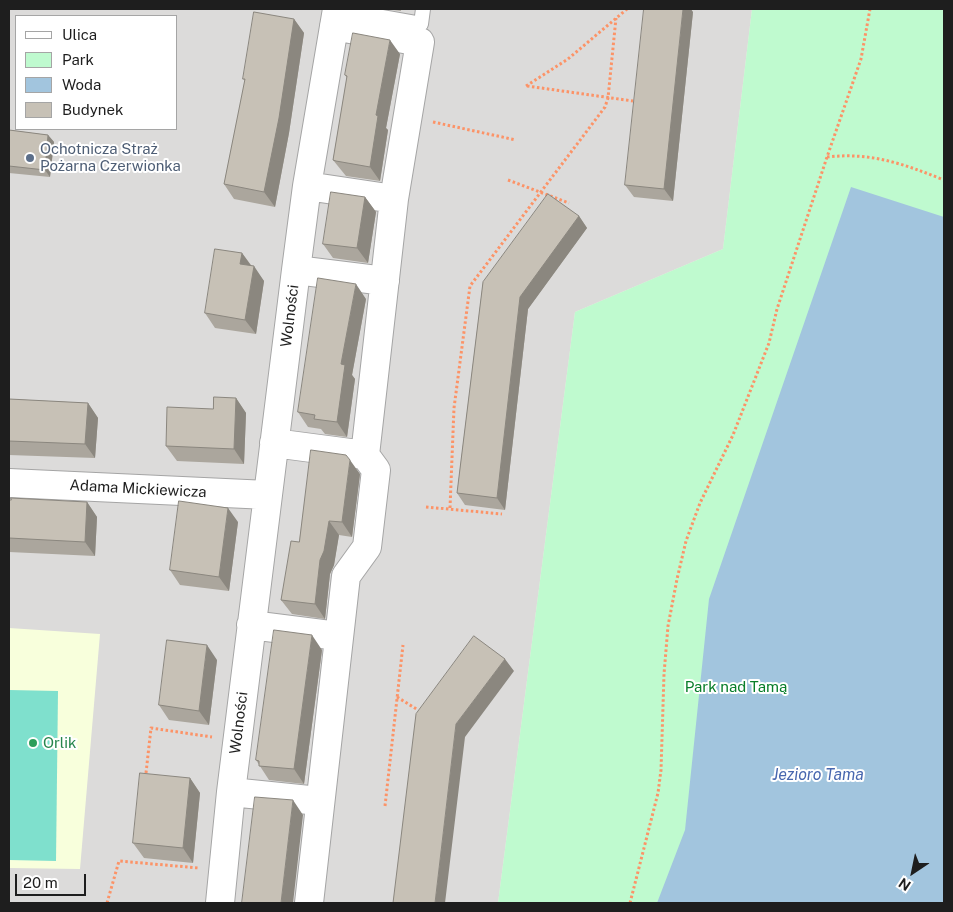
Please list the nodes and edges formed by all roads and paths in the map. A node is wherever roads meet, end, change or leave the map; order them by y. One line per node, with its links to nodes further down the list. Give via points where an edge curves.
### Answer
1 (423, 9): 4 (lane, via 421,24)
2 (627, 9): 5 (path)
3 (870, 9): 8 (path, via 861,59)
4 (336, 15): 11 (street, Wolności); 13 (street, via 420,42)
5 (616, 18): 6 (path); 6 (path, via 568,59 526,86)
6 (608, 98): 7 (path); 12 (path, via 605,107)
7 (633, 101)
8 (827, 157): 10 (path, via 854,155 881,159); 38 (path, via 769,342 733,435 700,502 686,541 668,626 658,793)
9 (508, 180): 12 (path)
10 (944, 180)
11 (307, 186): 13 (street); 15 (street, Wolności)
12 (540, 193): 14 (path); 22 (path, via 470,286 454,408)
13 (394, 199): 16 (street)
14 (569, 203)
15 (296, 270): 16 (street); 17 (street, Wolności)
16 (385, 281): 18 (street)
17 (274, 443): 18 (street); 20 (street, Wolności)
18 (365, 455): 25 (street, via 376,470 367,547 346,576)
19 (9, 483): 20 (street, Adama Mickiewicza)
20 (268, 496): 24 (street, Wolności)
21 (426, 507): 22 (path)
22 (450, 508): 23 (path)
23 (502, 514)
24 (251, 625): 25 (street); 31 (street, Wolności)
25 (338, 636): 32 (street)
26 (403, 645): 27 (path)
27 (397, 697): 28 (path); 33 (path)
28 (418, 710)
29 (213, 737): 30 (path, via 151,728)
30 (146, 774)
31 (231, 792): 32 (street); 36 (street, Wolności)
32 (320, 801): 37 (street)
33 (385, 806)
34 (208, 869): 35 (path, via 119,861)
35 (107, 903)
36 (220, 903)
37 (309, 903)
38 (630, 903)

